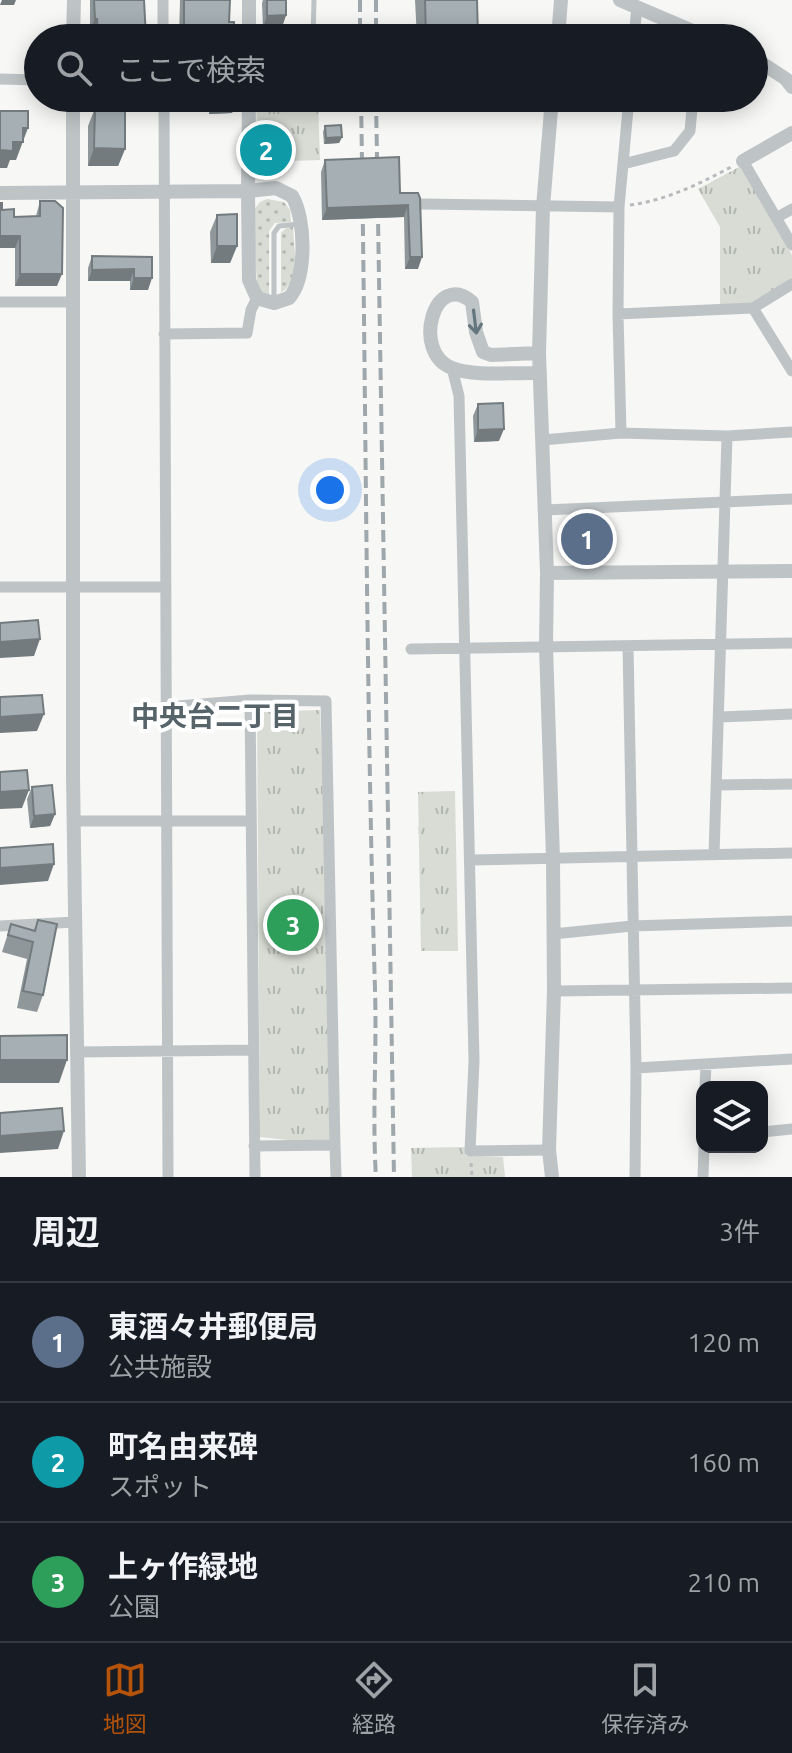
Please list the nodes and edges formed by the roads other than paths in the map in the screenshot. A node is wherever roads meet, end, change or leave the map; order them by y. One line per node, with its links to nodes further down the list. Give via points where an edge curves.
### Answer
1 (74, 0): 8 (street)
2 (163, 0): 9 (street)
3 (249, 0): 10 (street)
4 (314, 0): 11 (lane)
5 (561, 0): 12 (street)
6 (620, 0): 7 (street)
7 (637, 6): 13 (street); 14 (street)
8 (73, 24)
9 (163, 24)
10 (249, 24)
11 (313, 24)
12 (559, 24)
13 (635, 24)
14 (675, 24)
15 (768, 67): 18 (street)
16 (0, 79): 17 (street)
17 (24, 80)
18 (790, 80)
19 (73, 112): 30 (street)
20 (164, 112): 31 (street)
21 (249, 112): 28 (street)
22 (551, 112): 33 (street)
23 (628, 112): 27 (street)
24 (692, 112): 27 (street, via 690,131 674,151)
25 (792, 133): 26 (street)
26 (743, 161): 36 (street)
27 (623, 164): 34 (street)
28 (248, 191): 31 (street); 37 (street, via 288,192); 40 (street, via 249,280)
29 (0, 193): 30 (street)
30 (72, 193): 31 (street); 42 (street)
31 (163, 193): 46 (street)
32 (422, 204): 33 (street)
33 (543, 207): 34 (street); 47 (street)
34 (619, 207): 45 (street)
35 (792, 209): 36 (street)
36 (776, 218): 38 (street)
37 (300, 224): 43 (street, via 301,276 289,298); 43 (lane, via 279,226 274,233)
38 (792, 245)
39 (792, 284): 44 (street)
40 (257, 298): 43 (street); 46 (street, via 247,333)
41 (0, 302): 42 (street)
42 (74, 302): 61 (street)
43 (274, 303)
44 (753, 308): 45 (street); 49 (street)
45 (618, 314): 52 (street)
46 (164, 334): 63 (street)
47 (539, 353): 48 (street, one-way to 47, via 432,345 430,327 436,305 453,295 472,302 483,352); 50 (street)
48 (452, 368): 50 (street); 67 (street, via 459,396)
49 (792, 371)
50 (540, 373): 54 (street)
51 (792, 432): 53 (street)
52 (621, 433): 53 (street); 54 (street)
53 (727, 436): 56 (street)
54 (543, 440): 57 (street)
55 (792, 499): 56 (street)
56 (724, 502): 57 (street); 60 (street)
57 (545, 510): 59 (street)
58 (792, 571): 60 (street)
59 (547, 573): 60 (street); 68 (street)
60 (721, 573): 65 (street)
61 (74, 586): 62 (street); 63 (street); 77 (street)
62 (0, 587)
63 (165, 587): 71 (street)
64 (792, 643): 65 (street)
65 (720, 645): 66 (street); 73 (street)
66 (628, 646): 68 (street); 82 (street)
67 (465, 647): 68 (street); 69 (street); 83 (street)
68 (546, 647): 81 (street)
69 (411, 649)
70 (250, 700): 71 (street); 78 (street); 101 (street, via 326,701)
71 (166, 707): 76 (street)
72 (792, 714): 73 (street)
73 (720, 717): 75 (street)
74 (792, 784): 75 (street)
75 (717, 785): 80 (street)
76 (169, 819): 77 (street); 78 (street); 94 (street)
77 (73, 821): 85 (street)
78 (251, 821): 92 (street)
79 (792, 853): 80 (street)
80 (714, 855): 82 (street)
81 (553, 858): 82 (street); 83 (street); 88 (street)
82 (631, 858): 87 (street)
83 (470, 860): 103 (street, via 470,1151)
84 (792, 921): 87 (street)
85 (75, 922): 86 (street); 93 (street)
86 (0, 926)
87 (632, 926): 88 (street); 90 (street)
88 (553, 934): 91 (street)
89 (792, 988): 90 (street)
90 (633, 989): 91 (street); 97 (street)
91 (554, 991): 103 (street)
92 (252, 1050): 94 (street); 102 (street)
93 (76, 1052): 94 (street); 105 (street)
94 (168, 1052): 106 (street)
95 (792, 1059): 96 (street)
96 (706, 1064): 97 (street); 98 (street)
97 (636, 1068): 110 (street)
98 (705, 1081)
99 (792, 1129): 100 (street)
100 (768, 1131)
101 (335, 1145): 102 (street); 108 (street)
102 (254, 1146): 107 (street)
103 (549, 1150): 109 (street)
104 (704, 1153): 111 (street)
105 (79, 1177)
106 (168, 1177)
107 (255, 1177)
108 (336, 1177)
109 (552, 1177)
110 (635, 1177)
111 (703, 1177)

